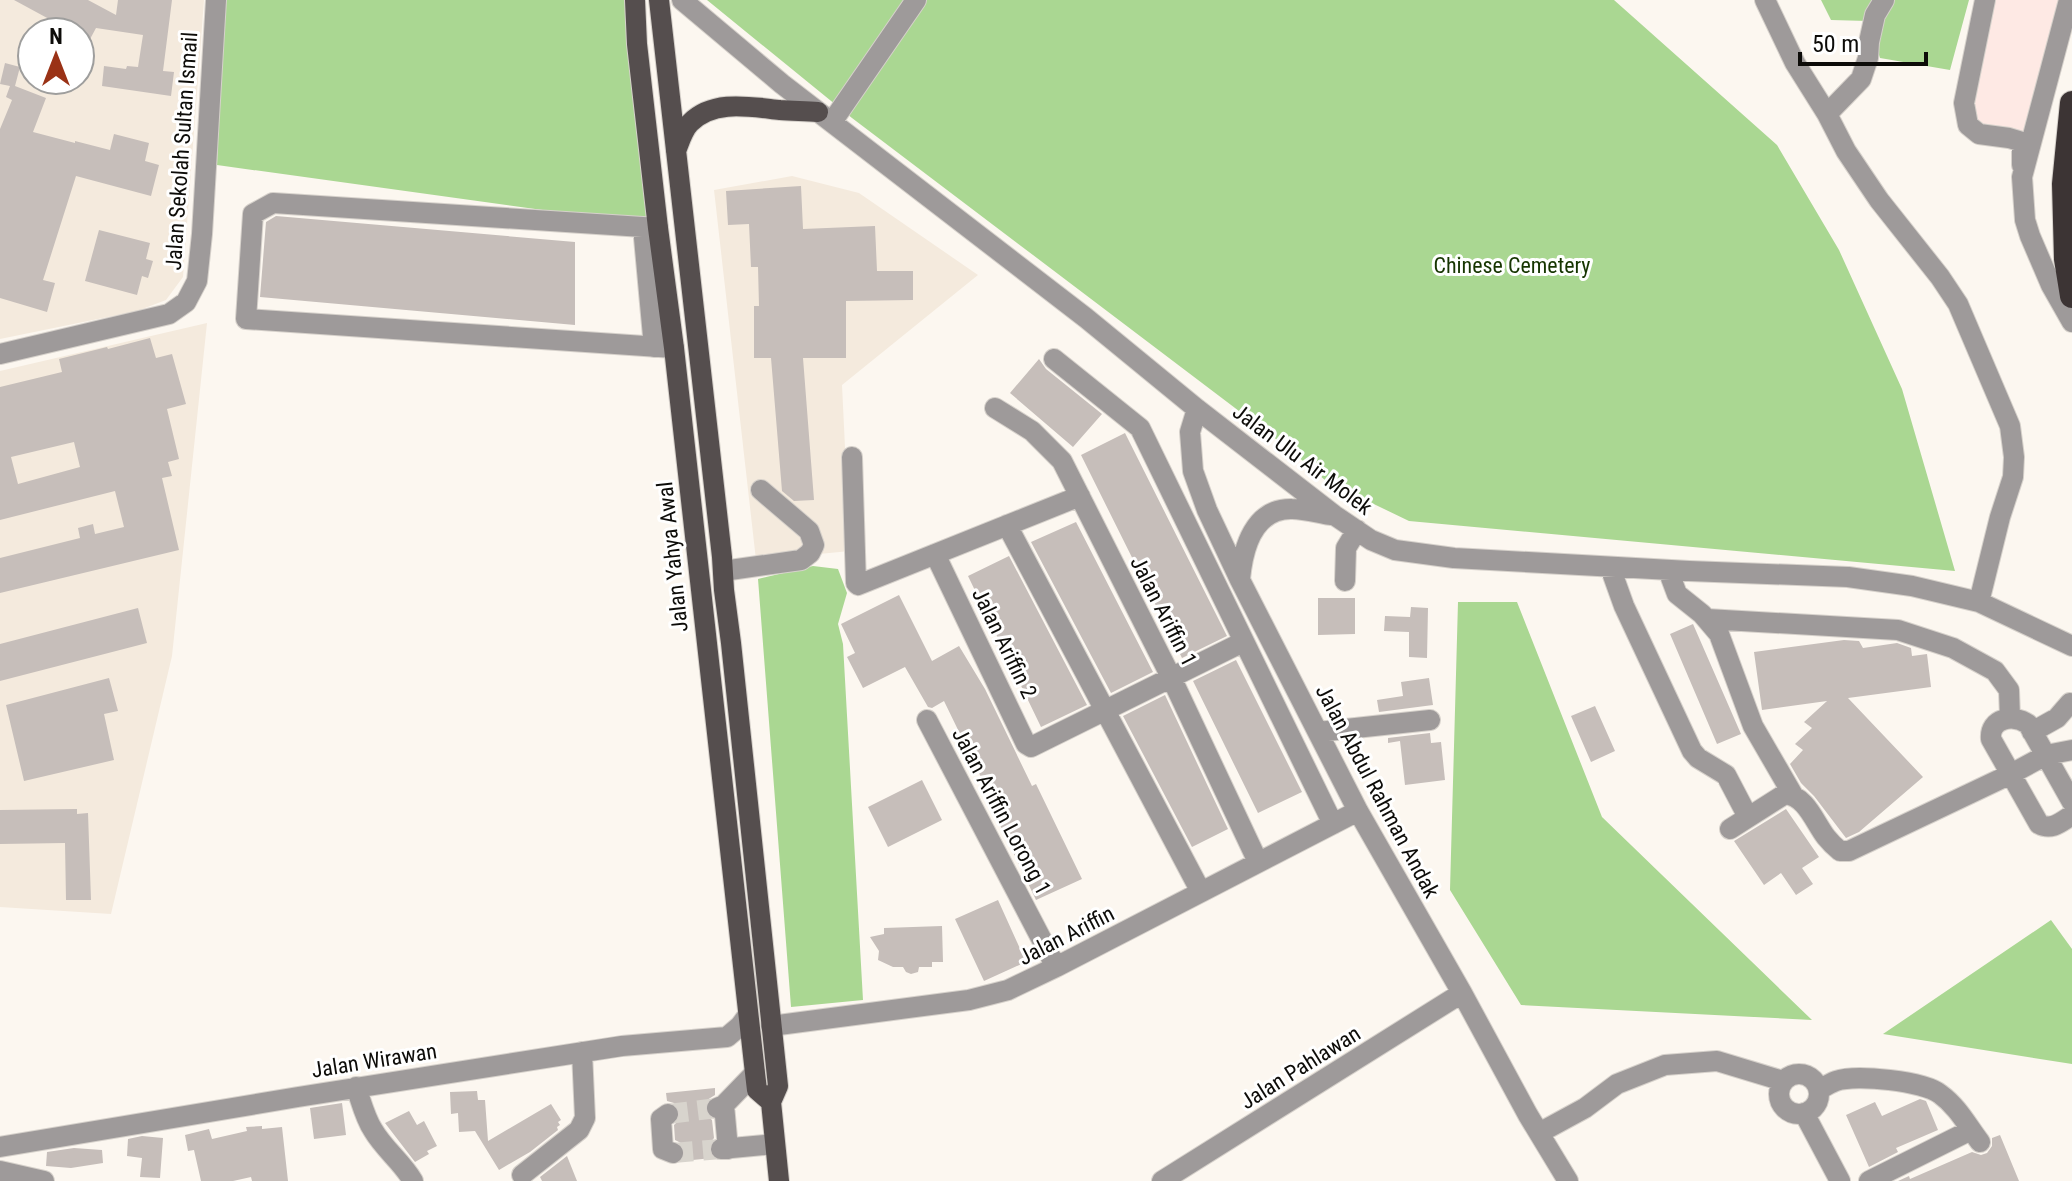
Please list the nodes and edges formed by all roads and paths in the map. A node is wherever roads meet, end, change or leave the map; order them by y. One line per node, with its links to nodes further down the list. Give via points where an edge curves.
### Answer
1 (216, 0): 19 (street, Jalan Sekolah Sultan Ismail, via 202,234 197,281 186,302 169,314)
2 (635, 0): 15 (main road, Jalan Yahya Awal)
3 (659, 0): 13 (main road, Jalan Yahya Awal)
4 (682, 0): 12 (street, Jalan Ulu Air Molek)
5 (916, 0): 12 (street)
6 (1765, 0): 11 (street)
7 (1884, 0): 11 (street, via 1875,15 1861,79)
8 (1985, 0): 14 (street, via 1964,103 1968,125 1979,134 2019,141)
9 (2069, 0): 14 (street)
10 (2072, 103): 16 (highway, via 2064,184)
11 (1827, 114): 35 (street, via 1862,176 1958,304 2010,426 2013,477)
12 (825, 117): 13 (main road, via 731,106 716,109 689,123); 22 (street, Jalan Ulu Air Molek)
13 (675, 155): 32 (main road, Jalan Yahya Awal)
14 (2022, 177): 17 (street, via 2030,236)
15 (636, 227): 18 (main road, Jalan Yahya Awal); 18 (street, via 273,203 253,214 246,319)
16 (2072, 296)
17 (2072, 322)
18 (650, 347): 61 (main road, Jalan Yahya Awal)
19 (0, 354)
20 (1054, 359): 37 (street, via 1140,428)
21 (995, 408): 25 (street, Jalan Ariffin 1, via 1032,431 1062,461)
22 (1197, 409): 26 (street, Jalan Ulu Air Molek); 33 (street, Jalan Abdul Rahman Andak, via 1190,432 1193,471)
23 (852, 457): 29 (street, via 856,583)
24 (761, 490): 32 (street, via 809,531 814,545 801,560)
25 (1080, 496): 27 (street); 39 (street, Jalan Ariffin 1)
26 (1334, 515): 28 (street, Jalan Ulu Air Molek); 33 (street, via 1275,511 1257,525 1249,540)
27 (1007, 525): 29 (street); 41 (street)
28 (1357, 530): 30 (street, Jalan Ulu Air Molek, via 1395,550); 34 (street, via 1346,548)
29 (935, 554): 41 (street, Jalan Ariffin 2, via 1026,744 1036,746)
30 (1610, 567): 31 (street, Jalan Ulu Air Molek); 54 (street, via 1692,751 1726,775)
31 (1668, 570): 35 (street, Jalan Ulu Air Molek, via 1848,577); 36 (street, via 1677,594)
32 (723, 571): 62 (main road, Jalan Yahya Awal)
33 (1240, 580): 45 (street, Jalan Abdul Rahman Andak)
34 (1345, 581)
35 (1979, 602): 38 (street, Jalan Ulu Air Molek)
36 (1707, 619): 42 (street, via 1898,630 1953,648 1995,671 2009,690); 50 (street, via 1719,634 1753,726)
37 (1243, 642): 39 (street); 55 (street)
38 (2072, 646)
39 (1171, 677): 41 (street); 57 (street, Jalan Ariffin 1)
40 (2071, 702): 46 (street, via 2057,718)
41 (1105, 711): 58 (street)
42 (2010, 718): 46 (street, via 2021,719); 49 (street, via 1995,724 1990,733)
43 (927, 720): 59 (street, Jalan Ariffin Lorong 1)
44 (1430, 720): 45 (street)
45 (1318, 732): 52 (street, Jalan Abdul Rahman Andak)
46 (2032, 732): 48 (street)
47 (2072, 750): 48 (street)
48 (2046, 755): 49 (street); 51 (street)
49 (2011, 774): 50 (street, via 1849,851 1840,851 1828,840); 53 (street, via 2039,824 2054,827)
50 (1793, 795): 54 (street, via 1785,794)
51 (2072, 802)
52 (1358, 811): 55 (street, Jalan Ariffin); 60 (street, Jalan Abdul Rahman Andak)
53 (2072, 815)
54 (1748, 817): 56 (street)
55 (1333, 824): 57 (street, Jalan Ariffin)
56 (1730, 829)
57 (1258, 862): 58 (street, Jalan Ariffin)
58 (1201, 892): 59 (street, Jalan Ariffin)
59 (1056, 967): 62 (street, Jalan Ariffin, via 1008,990 969,1000)
60 (1462, 993): 72 (street, Jalan Abdul Rahman Andak); 81 (street, Jalan Pahlawan)
61 (748, 1015): 63 (street); 65 (main road, Jalan Yahya Awal)
62 (771, 1026): 69 (main road, Jalan Yahya Awal, via 778,1086)
63 (727, 1037): 64 (street, Jalan Wirawan); 65 (street, via 740,1045)
64 (582, 1052): 67 (street, Jalan Wirawan); 77 (street, via 585,1118 579,1130)
65 (754, 1067): 69 (main road, Jalan Yahya Awal, via 757,1090); 73 (street, via 720,1107 725,1149)
66 (1783, 1081): 68 (street, via 1800,1073); 70 (street, via 1782,1104); 72 (street, via 1717,1061 1665,1065 1617,1084)
67 (356, 1087): 74 (street, Jalan Wirawan); 79 (street, via 370,1127)
68 (1819, 1090): 70 (street, via 1819,1099); 84 (street, via 1864,1077 1937,1091 1976,1136)
69 (771, 1102): 73 (main road, Jalan Yahya Awal)
70 (1804, 1113): 83 (street)
71 (668, 1114): 75 (street, via 661,1119 663,1149)
72 (1539, 1133): 82 (street, Jalan Abdul Rahman Andak)
73 (774, 1144): 80 (main road, Jalan Yahya Awal)
74 (0, 1145): 76 (street)
75 (673, 1153)
76 (6, 1173): 78 (street)
77 (522, 1175)
78 (44, 1181)
79 (413, 1181)
80 (779, 1181)
81 (1162, 1181)
82 (1568, 1181)
83 (1840, 1181)
84 (1869, 1181)

